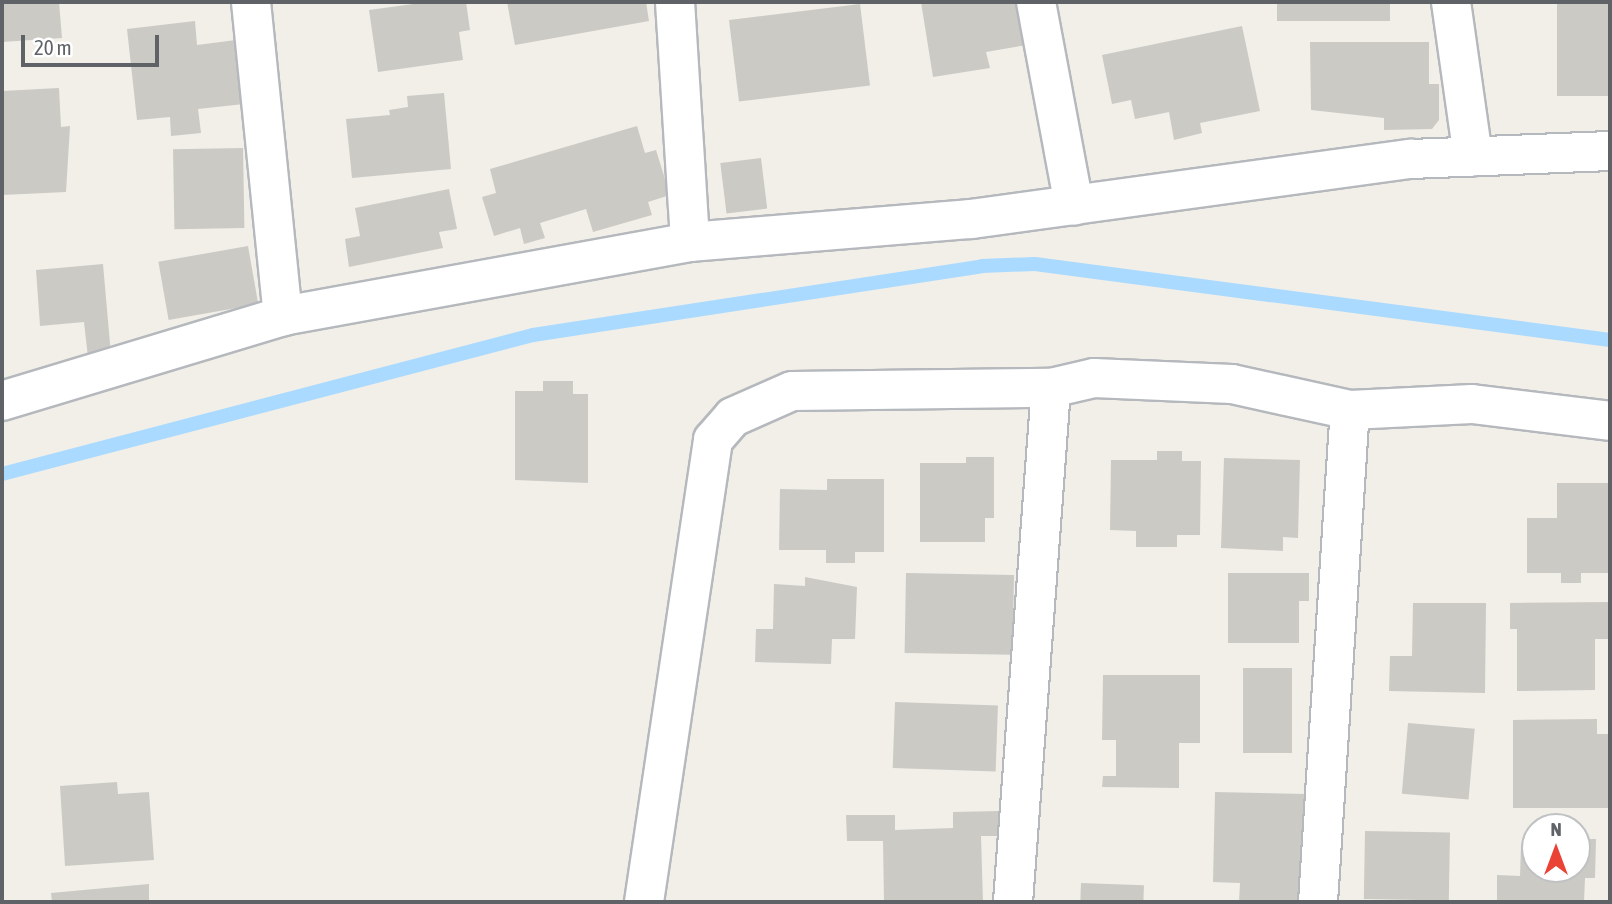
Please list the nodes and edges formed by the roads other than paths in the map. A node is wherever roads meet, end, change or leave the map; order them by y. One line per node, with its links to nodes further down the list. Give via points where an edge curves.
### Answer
1 (251, 2): 9 (street)
2 (675, 2): 8 (street)
3 (1036, 2): 7 (street)
4 (1451, 2): 6 (street)
5 (1610, 151): 6 (street)
6 (1473, 156): 7 (street, via 1410,159)
7 (1074, 205): 8 (street)
8 (690, 242): 9 (street)
9 (283, 316): 11 (street)
10 (1051, 387): 12 (street, via 1094,378 1232,384); 14 (street, via 792,391 733,417 713,440); 15 (street)
11 (2, 401)
12 (1350, 411): 13 (street, via 1472,404); 16 (street)
13 (1610, 421)
14 (644, 902)
15 (1013, 902)
16 (1318, 902)

